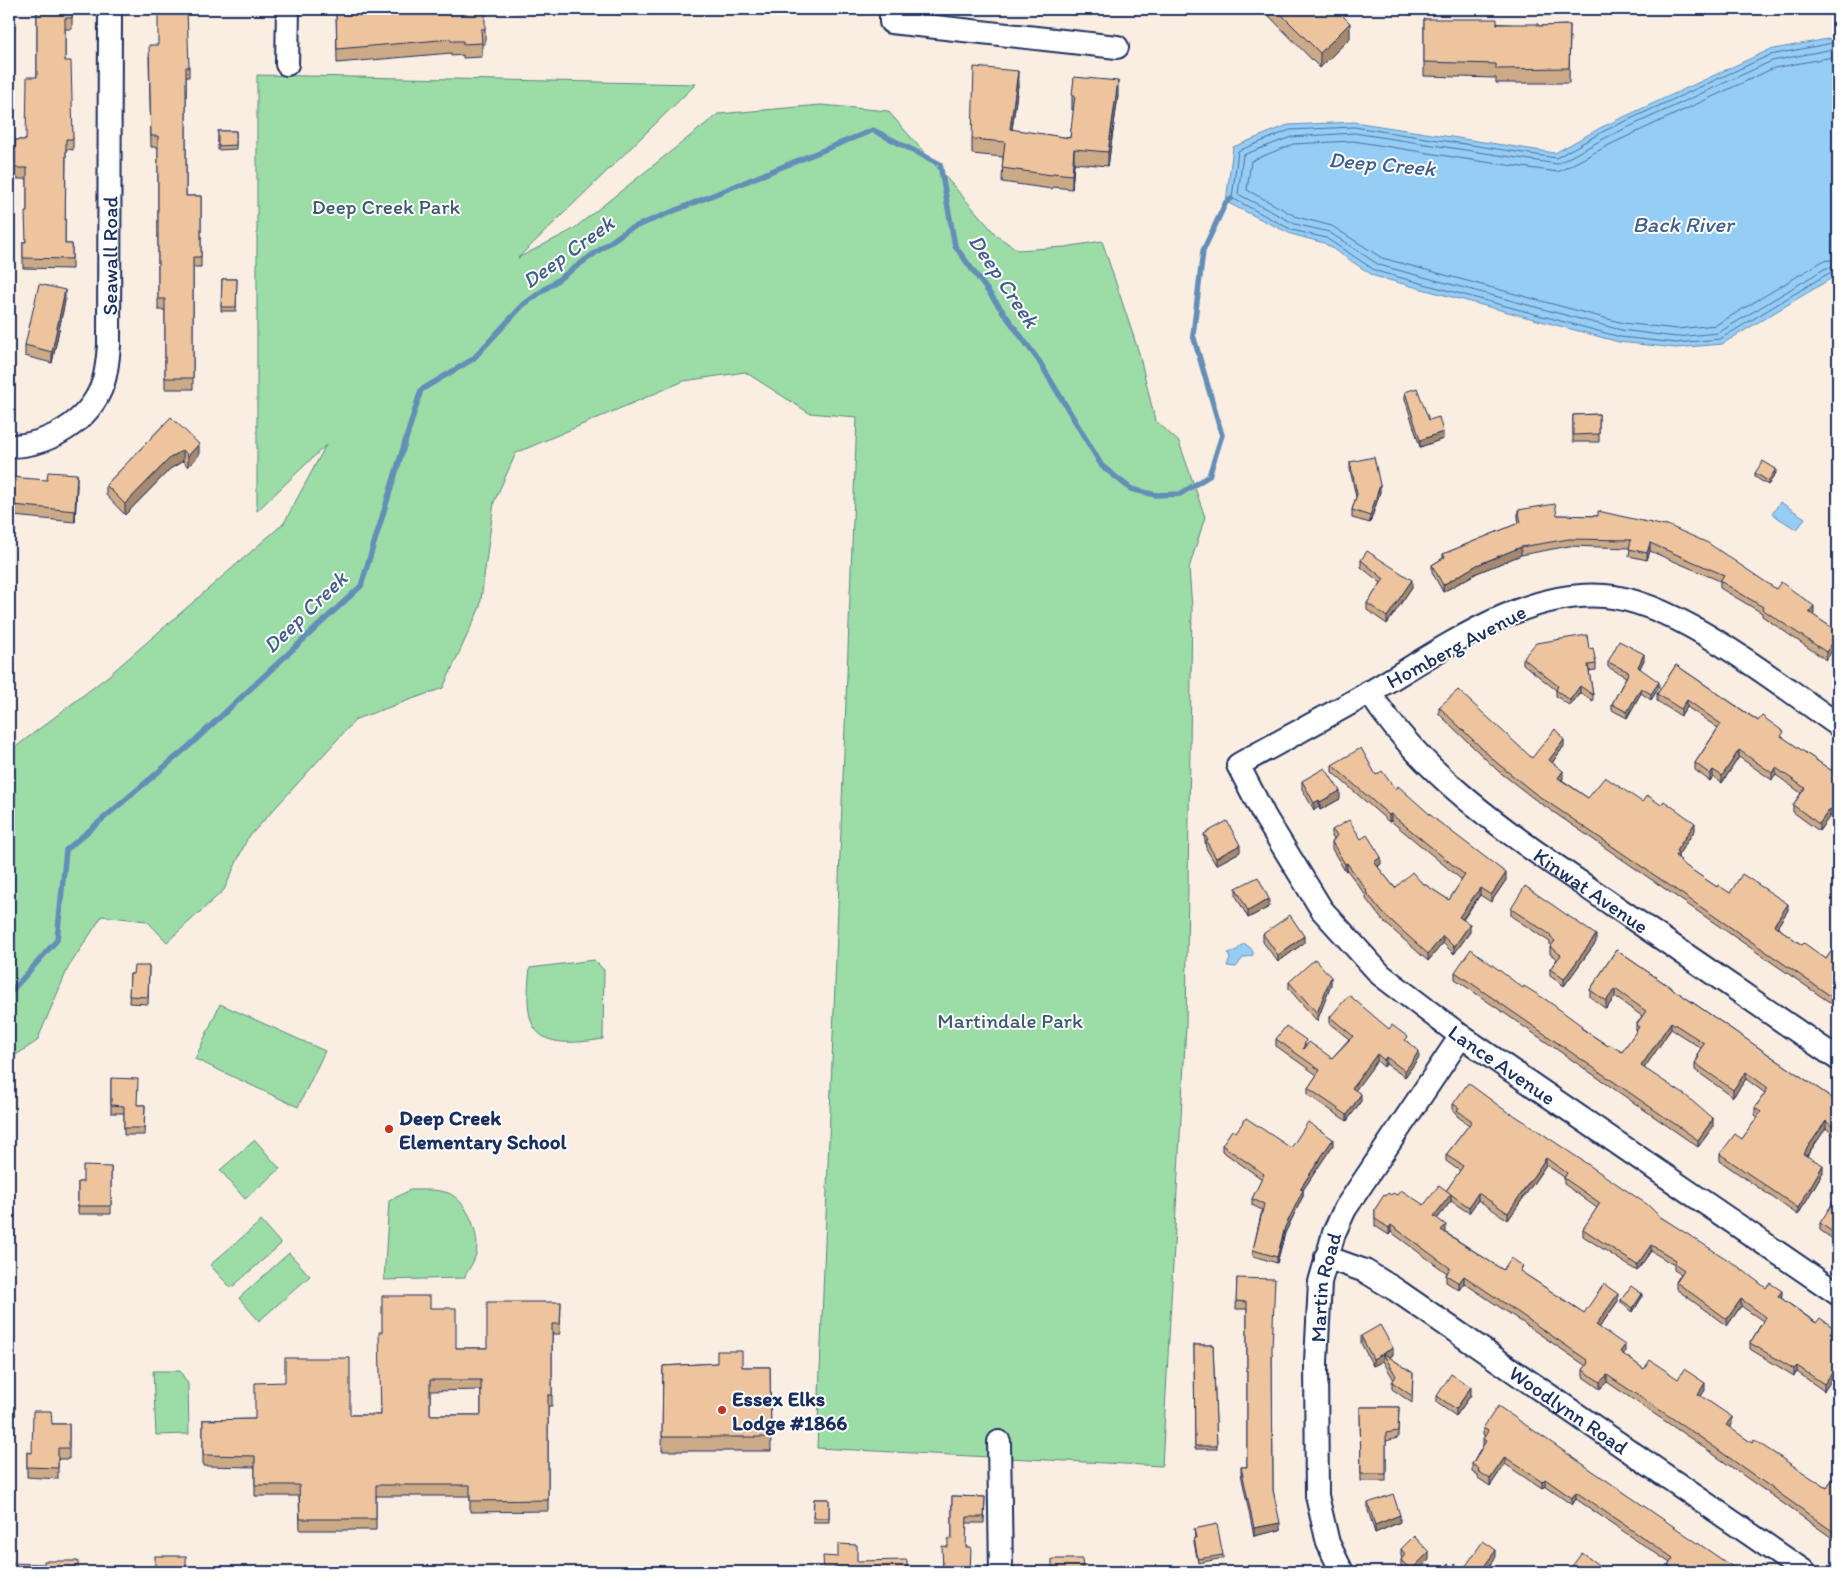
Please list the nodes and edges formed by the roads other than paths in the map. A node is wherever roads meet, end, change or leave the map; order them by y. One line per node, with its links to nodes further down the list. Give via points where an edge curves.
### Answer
1 (110, 9): 6 (street, Seawall Road, via 110,344 103,384 80,417 56,435 27,446)
2 (288, 9): 5 (street)
3 (891, 9): 4 (street, via 891,22)
4 (1117, 47)
5 (287, 64)
6 (9, 446)
7 (1369, 692): 8 (street, Homberg Avenue, via 1469,634 1508,616 1546,601 1606,596 1635,602 1669,615 1704,634); 9 (street, Homberg Avenue); 11 (street, Kinwat Avenue, via 1404,739 1444,780 1507,831)
8 (1837, 721)
9 (1238, 765): 10 (street, Lance Avenue, via 1265,817 1327,916 1380,975)
10 (1460, 1036): 12 (street, Martin Road, via 1361,1183 1334,1233); 13 (street, Lance Avenue)
11 (1838, 1059)
12 (1326, 1257): 16 (street, Martin Road, via 1318,1307 1317,1496 1328,1542); 17 (street, Woodlynn Road, via 1365,1271 1396,1290)
13 (1838, 1294)
14 (1000, 1442): 15 (street)
15 (1001, 1572)
16 (1342, 1572)
17 (1805, 1572)

